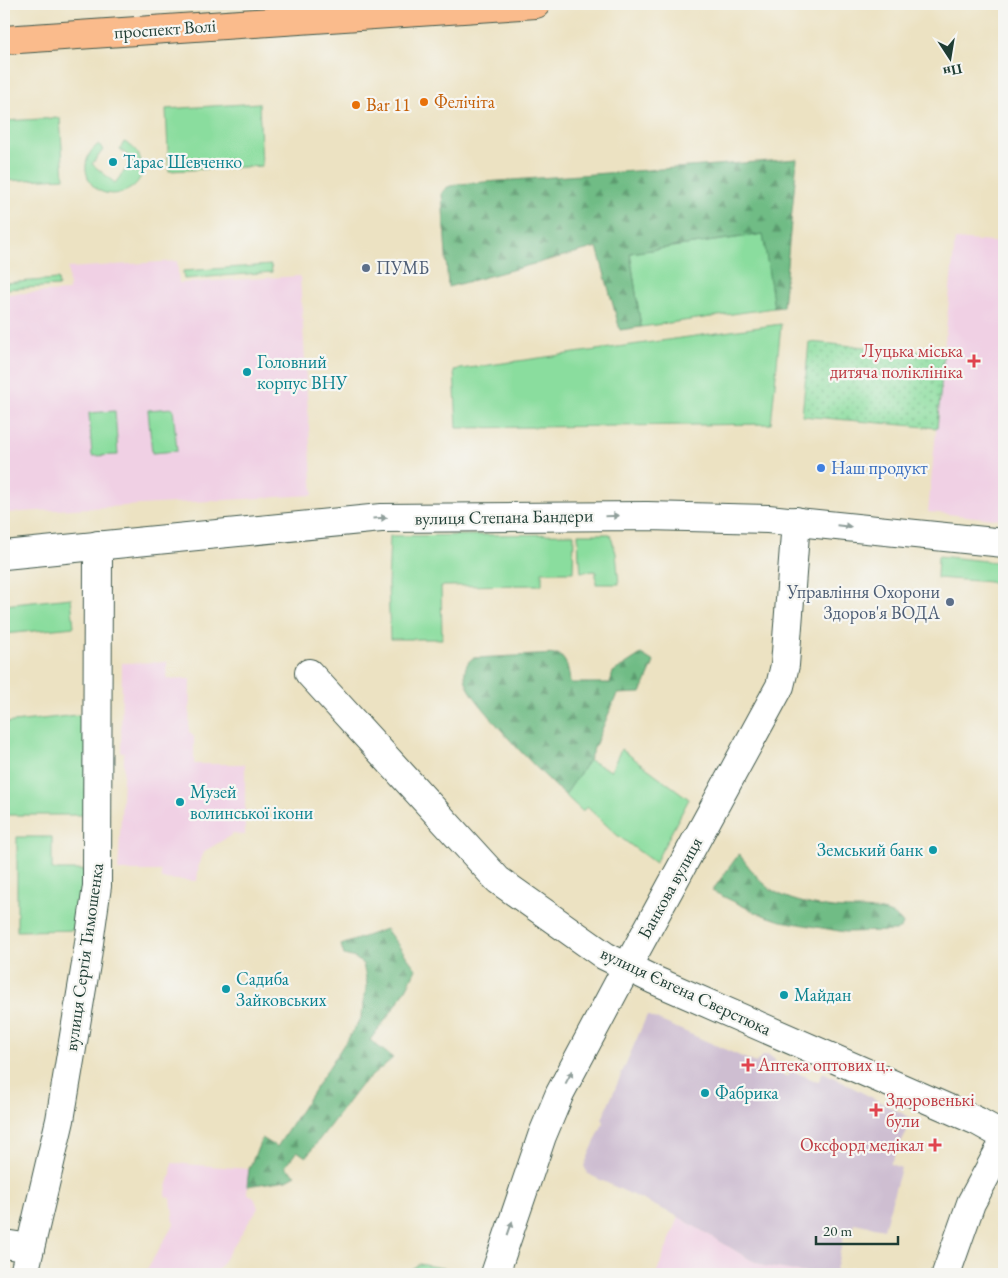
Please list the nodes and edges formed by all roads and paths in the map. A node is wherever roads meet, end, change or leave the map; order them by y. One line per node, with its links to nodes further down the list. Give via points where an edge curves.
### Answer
1 (536, 4): 2 (main road, проспект Волі)
2 (4, 40)
3 (796, 521): 4 (street, вулиця Степана Бандери, one-way to 4); 5 (street, вулиця Степана Бандери, one-way to 3, via 381,518 647,516); 8 (street, Банкова вулиця, via 785,665 780,686)
4 (1004, 543)
5 (98, 545): 6 (street, вулиця Степана Бандери); 12 (street, вулиця Сергія Тимошенка, via 97,886 60,1120)
6 (4, 555)
7 (309, 672): 8 (street, вулиця Євгена Сверстюка, via 498,880 605,956)
8 (627, 967): 9 (street, вулиця Євгена Сверстюка, via 977,1121); 14 (street, Банкова вулиця, one-way to 8, via 560,1093)
9 (1004, 1136)
10 (1004, 1142): 15 (street, via 971,1203)
11 (4, 1244): 12 (street)
12 (30, 1248): 13 (street, вулиця Сергія Тимошенка)
13 (24, 1274)
14 (495, 1274)
15 (946, 1274)

